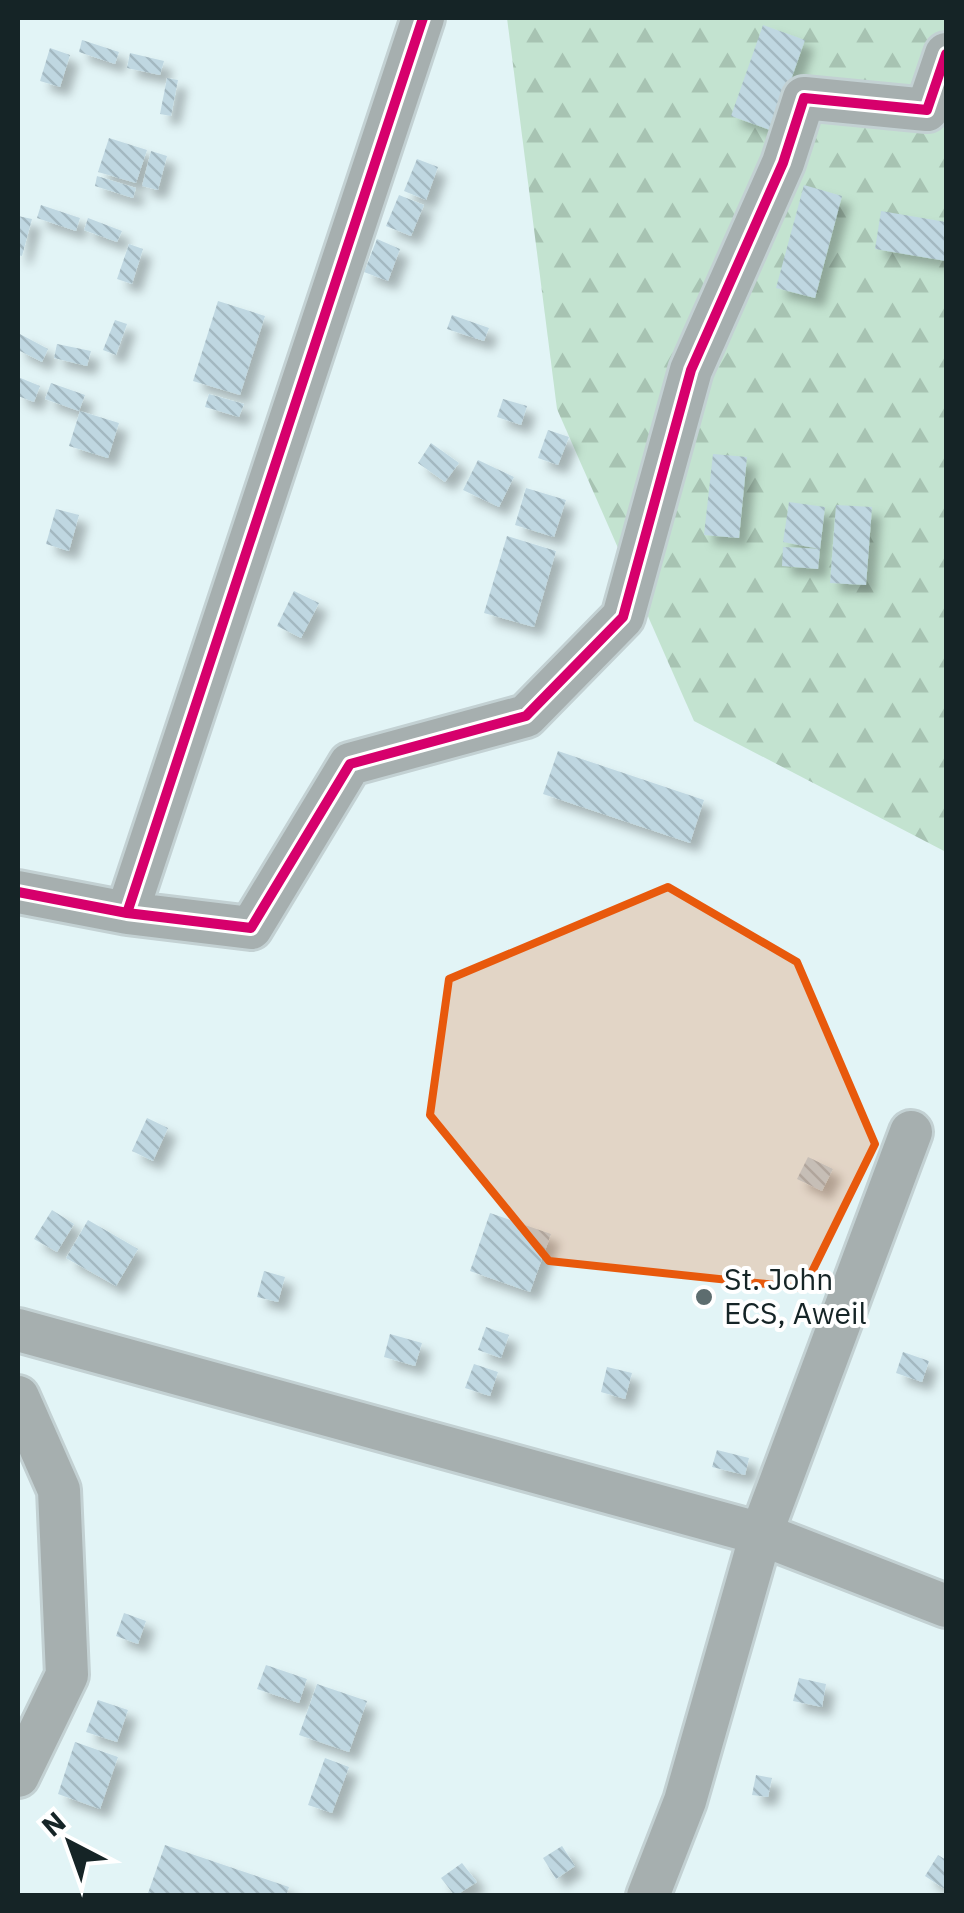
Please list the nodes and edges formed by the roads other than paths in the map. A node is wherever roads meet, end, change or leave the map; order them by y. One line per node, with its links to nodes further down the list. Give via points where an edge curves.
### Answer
1 (424, 18): 4 (street)
2 (946, 54): 4 (street, via 927,110 804,98 783,163 690,370 623,617 526,716 350,764 251,928)
3 (18, 892): 4 (street)
4 (127, 913)
5 (911, 1132): 8 (street)
6 (18, 1330): 8 (street)
7 (18, 1397): 10 (street, via 59,1490 66,1675)
8 (761, 1534): 9 (street); 11 (street, via 685,1801)
9 (946, 1606)
10 (18, 1776)
11 (648, 1896)

